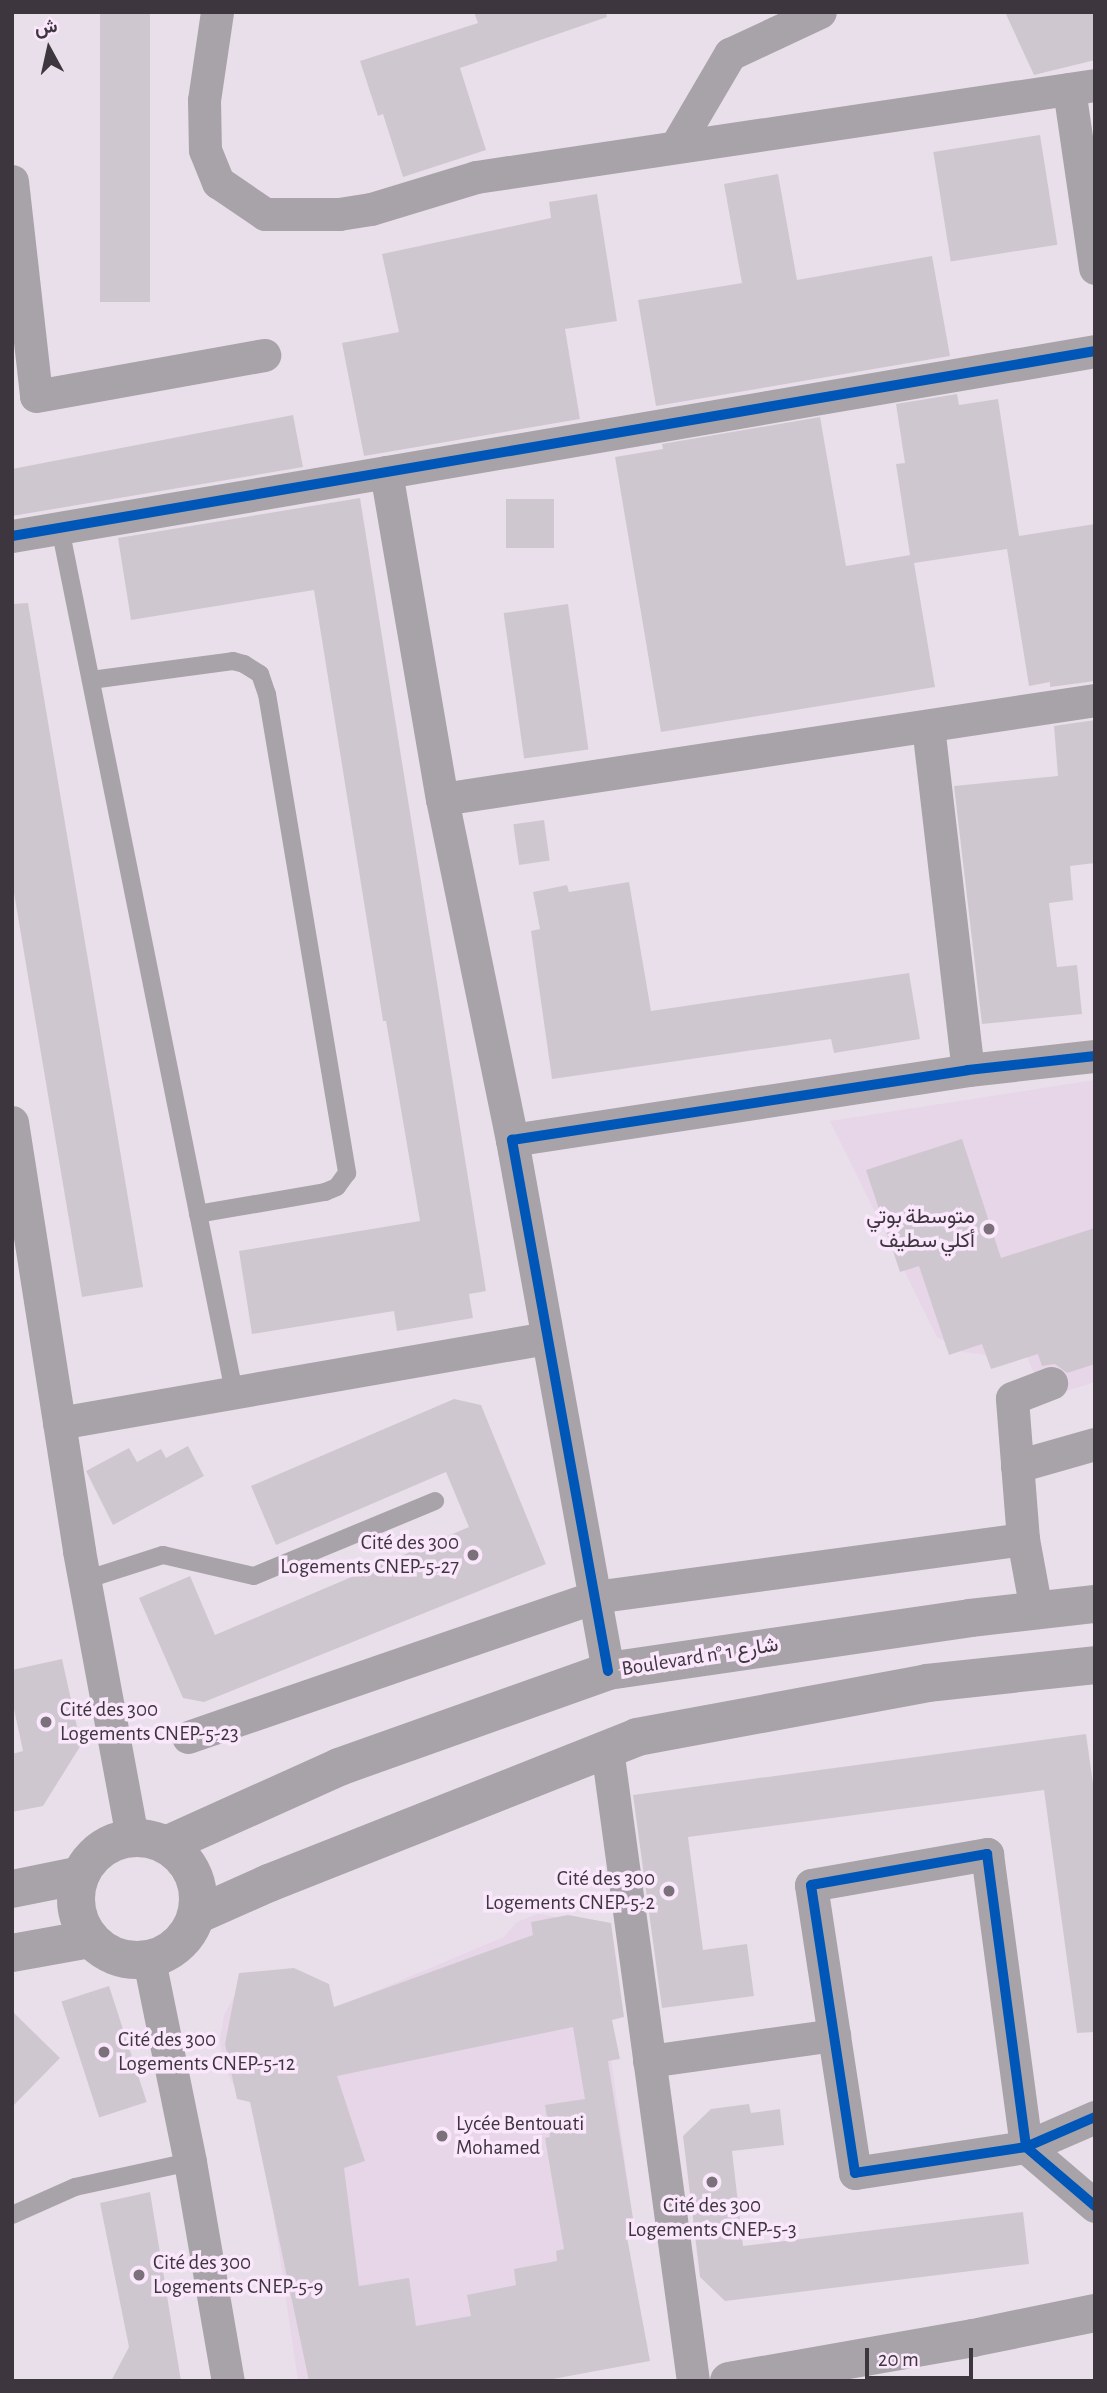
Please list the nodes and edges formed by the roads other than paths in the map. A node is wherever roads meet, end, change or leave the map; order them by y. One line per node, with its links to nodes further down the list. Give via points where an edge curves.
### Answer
1 (217, 12): 4 (street, via 204,100 205,150 218,182 265,214 371,209 476,177)
2 (820, 12): 4 (street, via 730,54)
3 (1082, 87): 4 (street); 6 (street)
4 (676, 146)
5 (12, 181): 8 (street, via 36,396)
6 (1095, 268)
7 (1095, 351): 9 (street)
8 (264, 355)
9 (386, 472): 10 (street); 15 (street)
10 (60, 527): 11 (street); 12 (lane)
11 (12, 536)
12 (91, 680): 20 (lane); 20 (lane, via 233,662 260,674 267,694 347,1173 337,1187 325,1192)
13 (1095, 700): 14 (street)
14 (928, 726): 15 (street); 17 (street)
15 (442, 799): 19 (street)
16 (1095, 1056): 17 (street)
17 (968, 1070): 19 (street)
18 (12, 1122): 24 (street)
19 (512, 1140): 21 (street)
20 (198, 1214): 23 (lane)
21 (547, 1338): 23 (street); 30 (street)
22 (1051, 1383): 26 (street, via 1012,1398)
23 (234, 1392): 24 (street)
24 (59, 1423): 29 (street)
25 (1095, 1444): 26 (street)
26 (1017, 1466): 28 (street)
27 (435, 1501): 29 (lane, via 254,1576 163,1555)
28 (1023, 1539): 30 (street); 32 (street)
29 (85, 1580): 37 (street)
30 (594, 1597): 34 (street); 35 (street)
31 (1095, 1604): 32 (main road, Boulevard n° شارع 1)
32 (1036, 1610): 34 (main road, Boulevard n° شارع 1)
33 (1095, 1665): 36 (main road, via 927,1684 637,1737)
34 (608, 1671): 38 (main road, Boulevard n° شارع 1, via 339,1767)
35 (188, 1737)
36 (607, 1749): 41 (main road); 46 (street)
37 (132, 1838): 38 (main road); 39 (main road, via 105,1847)
38 (169, 1844): 41 (main road, via 193,1875 199,1895)
39 (81, 1875): 40 (main road); 42 (main road, via 76,1908)
40 (12, 1889)
41 (197, 1915): 44 (main road, via 179,1944)
42 (90, 1939): 43 (main road); 44 (main road, via 117,1957)
43 (12, 1953)
44 (149, 1959): 49 (street)
45 (834, 2035): 46 (street); 48 (street, via 855,2173); 48 (street, via 811,1885 987,1854)
46 (649, 2061): 54 (street)
47 (1095, 2117): 48 (street)
48 (1026, 2147): 50 (street)
49 (190, 2162): 51 (lane, via 75,2187); 53 (street)
50 (1095, 2206)
51 (12, 2215)
52 (1095, 2313): 55 (main road)
53 (228, 2381)
54 (693, 2381)
55 (729, 2381)

